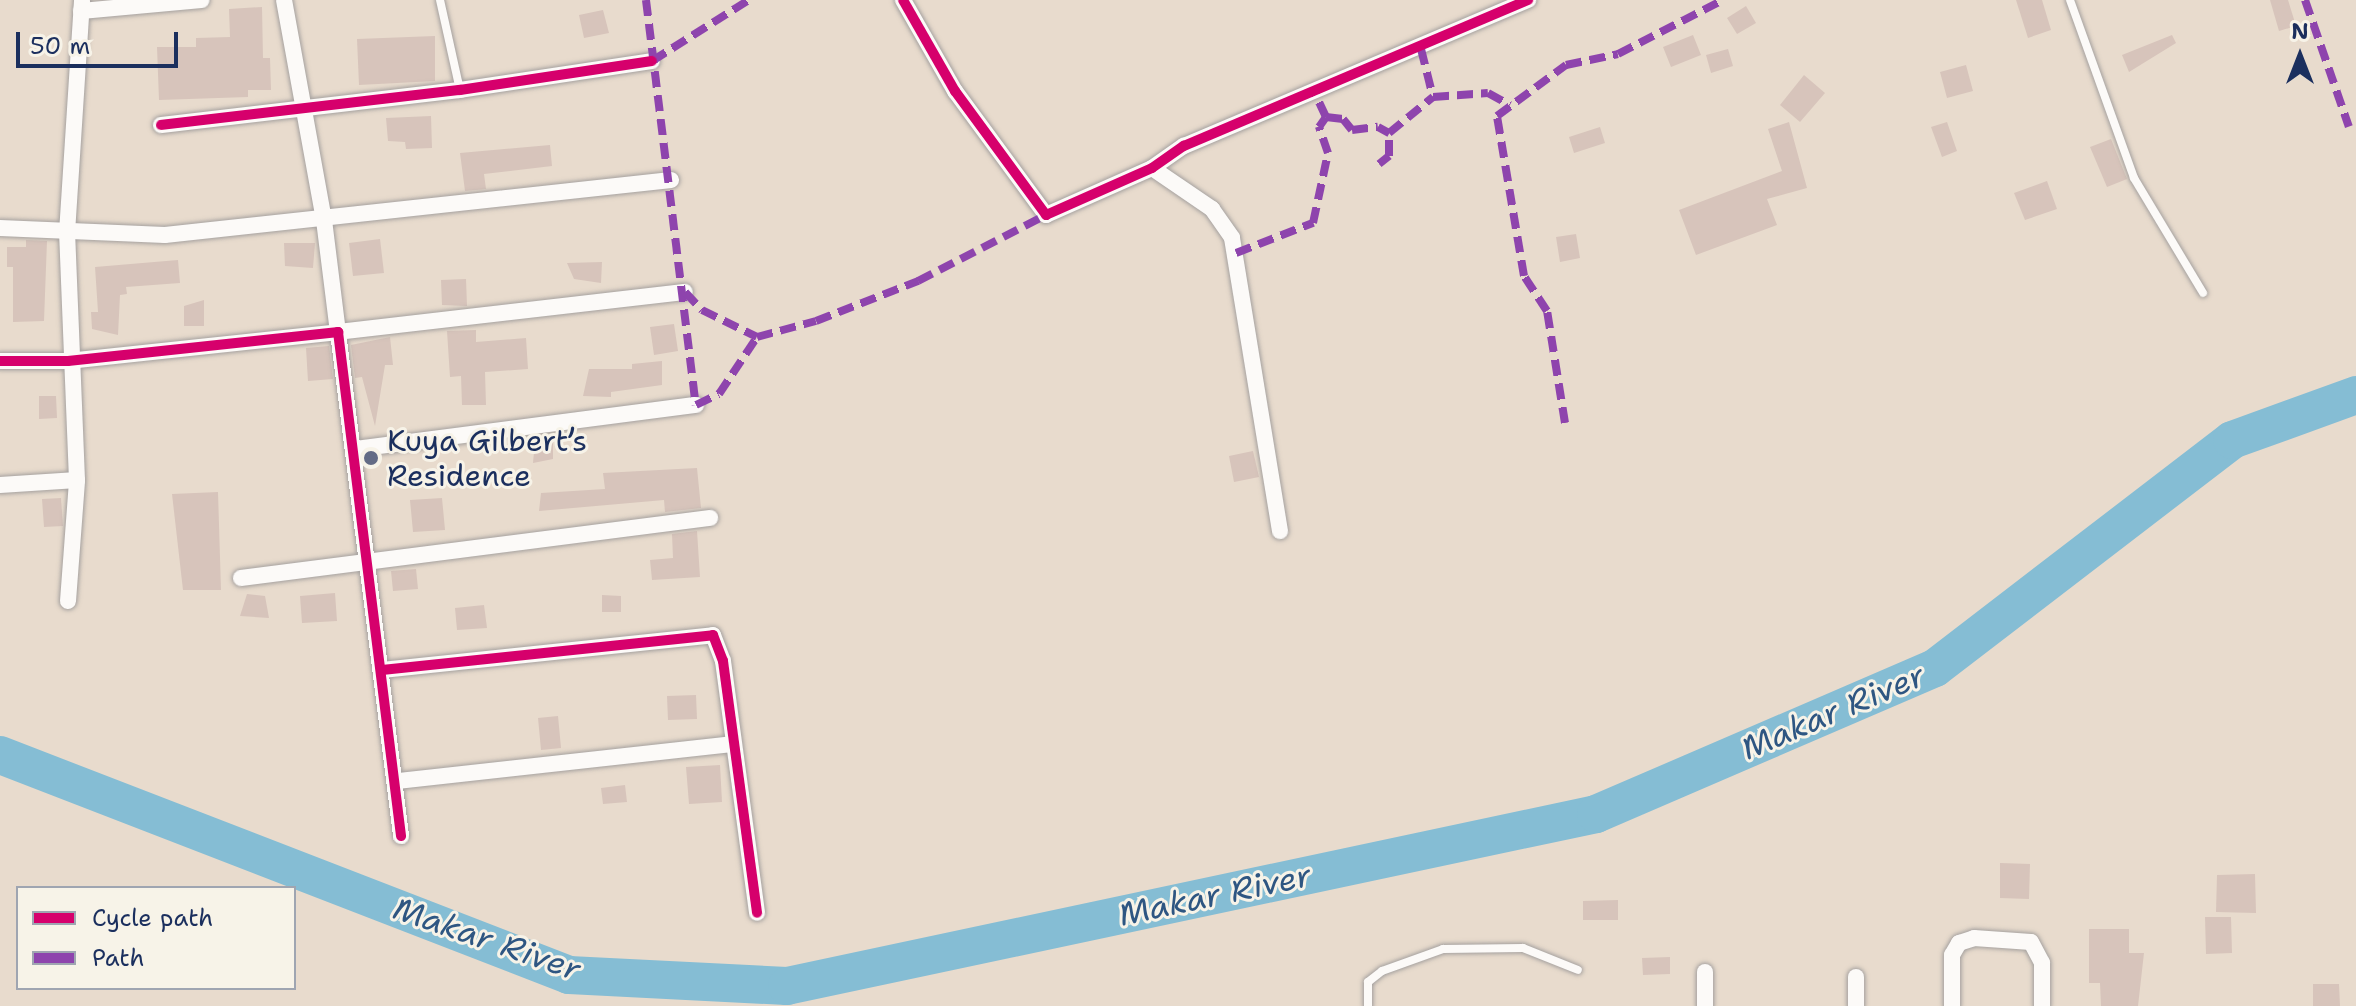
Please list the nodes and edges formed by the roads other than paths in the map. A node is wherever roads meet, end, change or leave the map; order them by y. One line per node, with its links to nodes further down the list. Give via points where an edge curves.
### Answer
1 (202, 0): 7 (street)
2 (284, 0): 10 (street)
3 (440, 0): 9 (lane)
4 (903, 0): 12 (street, via 955,91 1046,215)
5 (1528, 0): 12 (street, via 1184,146)
6 (2070, 0): 18 (lane, via 2134,178)
7 (82, 6): 16 (street)
8 (652, 61): 9 (street)
9 (460, 90): 10 (street)
10 (306, 107): 11 (street); 14 (street)
11 (161, 125)
12 (1152, 168): 27 (street, via 1212,209 1232,238)
13 (671, 180): 14 (street)
14 (324, 220): 16 (street, via 165,235); 19 (street)
15 (0, 228): 16 (street)
16 (67, 233): 21 (street)
17 (685, 292): 19 (street)
18 (2203, 293)
19 (338, 332): 21 (street); 23 (street)
20 (0, 361): 21 (street)
21 (68, 361): 24 (street)
22 (696, 405): 23 (street)
23 (356, 449): 28 (street)
24 (77, 480): 25 (street); 30 (street)
25 (0, 485)
26 (710, 518): 28 (street)
27 (1280, 531)
28 (366, 558): 29 (street); 31 (street)
29 (241, 578)
30 (68, 601)
31 (382, 670): 32 (street, via 706,632 718,641 723,661); 33 (street)
32 (733, 744): 33 (street); 35 (street)
33 (398, 781): 34 (street)
34 (401, 836)
35 (757, 913)
36 (1578, 970): 39 (lane, via 1523,948 1443,949 1382,971 1368,982)
37 (1705, 972): 40 (street)
38 (1856, 977): 41 (street)
39 (1368, 1006)
40 (1705, 1006)
41 (1856, 1006)
42 (1952, 1006): 43 (street, via 1952,955 1959,943 1974,938 2031,942 2042,963)
43 (2042, 1006)

